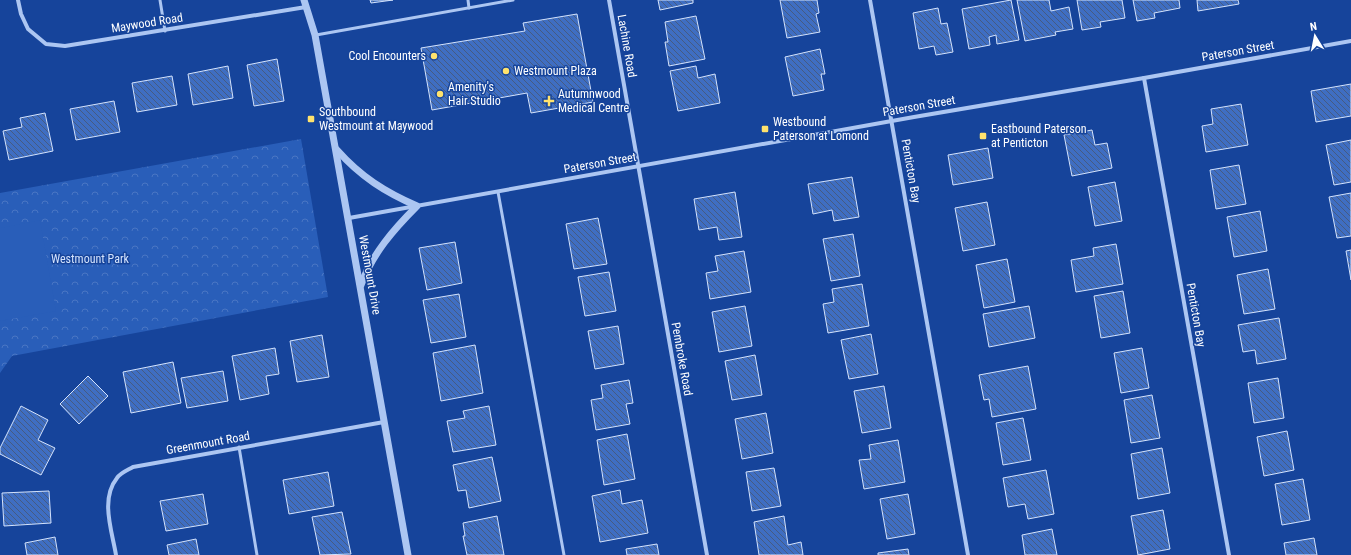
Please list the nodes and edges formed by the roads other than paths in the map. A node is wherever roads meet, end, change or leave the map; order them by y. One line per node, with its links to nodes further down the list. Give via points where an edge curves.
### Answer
1 (18, 0): 9 (street, Maywood Road, via 28,29 46,44 66,46)
2 (160, 0): 9 (lane)
3 (468, 0): 8 (lane)
4 (513, 0): 8 (lane)
5 (609, 0): 15 (street, Lachine Road)
6 (870, 0): 13 (street, Penticton Bay)
7 (305, 4): 9 (street, Maywood Road); 10 (street, Westmount Drive)
8 (469, 8): 10 (lane)
9 (165, 30)
10 (315, 35): 14 (street, Westmount Drive)
11 (1351, 40): 12 (street, Paterson Street)
12 (1144, 78): 13 (street, Paterson Street); 28 (street, Penticton Bay)
13 (892, 121): 15 (street, Paterson Street); 27 (street, Penticton Bay)
14 (336, 150): 17 (street, via 365,178 396,197); 18 (street, Westmount Drive)
15 (638, 166): 16 (street, Paterson Street); 26 (street, Pembroke Road)
16 (498, 192): 17 (street, Paterson Street); 25 (lane)
17 (417, 206): 18 (street, Paterson Street); 19 (street, via 382,247 366,270)
18 (349, 218): 19 (street, Westmount Drive)
19 (361, 286): 20 (street, Westmount Drive)
20 (385, 422): 21 (street, Greenmount Road); 24 (street, Westmount Drive)
21 (239, 447): 22 (street, Greenmount Road, via 133,467 117,477 109,495); 23 (lane)
22 (116, 555)
23 (257, 555)
24 (408, 555)
25 (564, 555)
26 (707, 555)
27 (968, 555)
28 (1229, 555)

